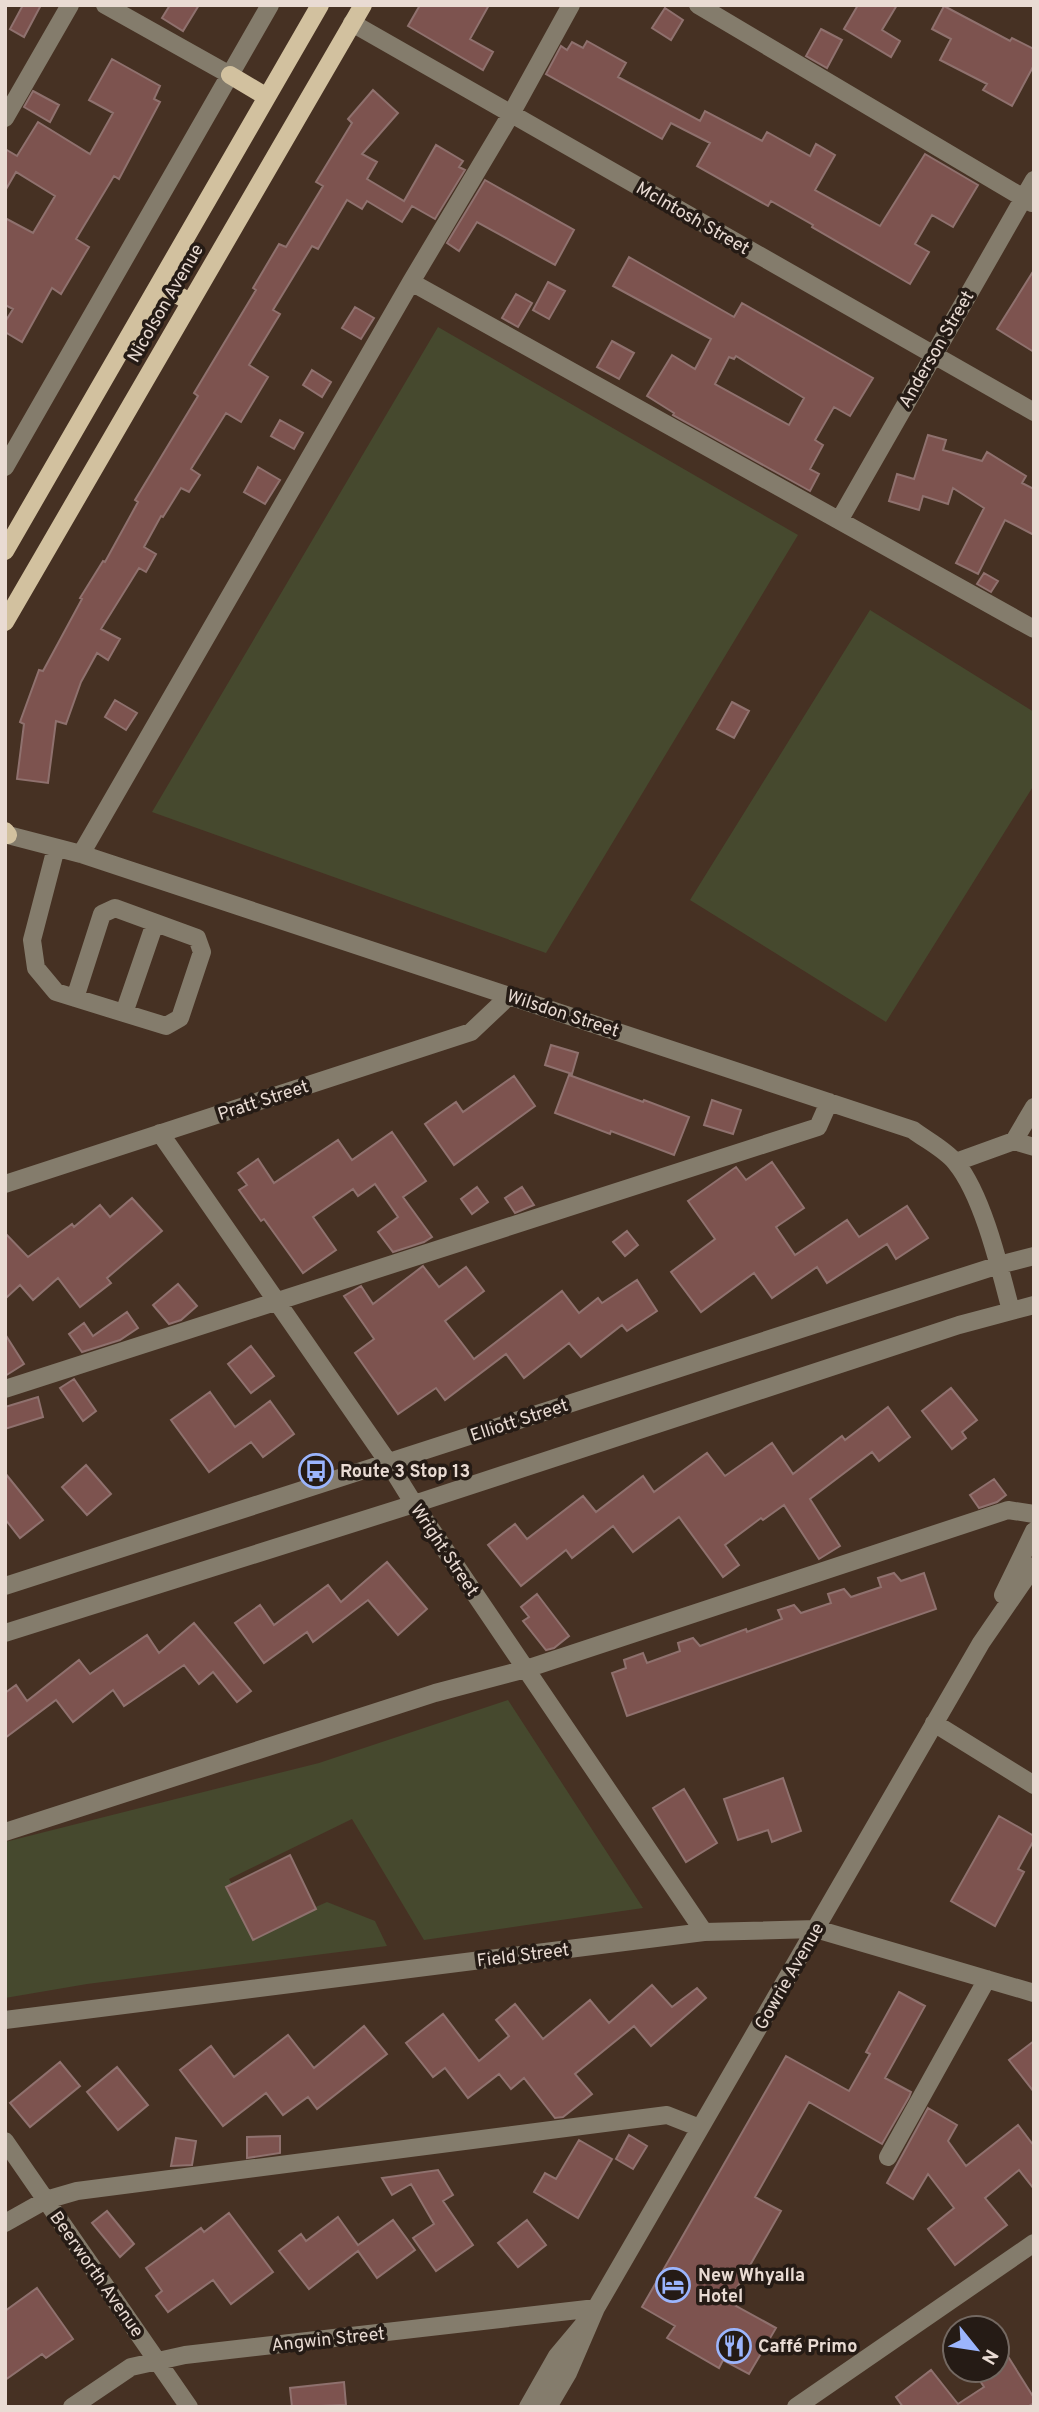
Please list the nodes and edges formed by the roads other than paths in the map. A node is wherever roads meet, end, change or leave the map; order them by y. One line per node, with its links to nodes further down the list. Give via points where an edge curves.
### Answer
1 (70, 5): 12 (street)
2 (105, 5): 9 (street)
3 (270, 5): 9 (street)
4 (320, 5): 10 (main road, Nicolson Avenue)
5 (363, 5): 8 (main road, Nicolson Avenue)
6 (571, 5): 11 (street)
7 (698, 5): 14 (street)
8 (352, 23): 11 (street, McIntosh Street); 17 (main road, Nicolson Avenue)
9 (230, 75): 10 (main road); 20 (street)
10 (267, 97): 16 (main road, Nicolson Avenue)
11 (511, 114): 15 (street); 18 (street, McIntosh Street)
12 (5, 118)
13 (1034, 180): 14 (street, Anderson Street)
14 (1028, 201): 18 (street, Anderson Street)
15 (411, 282): 21 (street); 27 (street)
16 (160, 285): 17 (main road); 22 (main road, Nicolson Avenue)
17 (190, 302): 23 (main road, Nicolson Avenue)
18 (933, 355): 19 (street, McIntosh Street); 21 (street, Anderson Street)
19 (1034, 412)
20 (5, 467)
21 (840, 519): 24 (street)
22 (5, 551)
23 (5, 622)
24 (1034, 629)
25 (6, 834): 26 (street, Wilsdon Street)
26 (56, 848): 27 (street, Wilsdon Street); 30 (street, via 32,940 36,968 56,992)
27 (82, 854): 29 (street, Wilsdon Street)
28 (155, 923): 30 (street, via 115,908 102,914); 31 (street); 31 (street, via 197,937 202,952 180,1018 166,1026)
29 (509, 996): 32 (street, Wilsdon Street); 34 (street, Pratt Street, via 471,1032)
30 (75, 998): 31 (street)
31 (124, 1013)
32 (829, 1102): 37 (street, Wilsdon Street, via 913,1130); 41 (street, via 818,1127)
33 (1034, 1107): 35 (street)
34 (160, 1133): 38 (street, Pratt Street); 41 (street, Wright Street)
35 (1014, 1141): 36 (street); 37 (street)
36 (1034, 1147)
37 (956, 1162): 40 (street, Wilsdon Street, via 976,1199)
38 (5, 1184)
39 (1034, 1256): 40 (street, Elliott Street)
40 (999, 1265): 43 (street, Wilsdon Street); 45 (street, Elliott Street)
41 (277, 1301): 44 (street); 45 (street, Wright Street)
42 (1034, 1305): 43 (street)
43 (1011, 1311): 46 (street)
44 (5, 1389)
45 (388, 1462): 46 (street, Wright Street); 50 (street, Elliott Street)
46 (414, 1504): 51 (street); 53 (street, Wright Street)
47 (1034, 1514): 53 (street, via 1008,1510)
48 (1034, 1531): 52 (street, Gowrie Avenue)
49 (1034, 1566): 52 (street, Gowrie Avenue)
50 (5, 1586)
51 (5, 1633)
52 (981, 1643): 54 (street, Gowrie Avenue)
53 (526, 1669): 56 (street, via 435,1693); 58 (street, Wright Street)
54 (934, 1723): 55 (street); 57 (street, Gowrie Avenue)
55 (1034, 1785)
56 (5, 1832)
57 (816, 1929): 58 (street, Field Street); 59 (street, Field Street); 62 (street, Gowrie Avenue)
58 (704, 1932): 61 (street, Field Street)
59 (987, 1979): 60 (street, Field Street); 64 (street)
60 (1034, 1993)
61 (5, 2020)
62 (700, 2128): 65 (street, via 667,2115 77,2191); 68 (street, Gowrie Avenue)
63 (5, 2141): 65 (street, Beerworth Avenue)
64 (888, 2157)
65 (46, 2200): 66 (street); 69 (street, Beerworth Avenue)
66 (5, 2223)
67 (1034, 2242): 74 (street)
68 (596, 2308): 69 (street, Angwin Street); 72 (street, Gowrie Avenue, via 557,2356); 73 (street, Gowrie Avenue)
69 (158, 2361): 70 (street, Angwin Street, via 131,2367); 71 (street, Beerworth Avenue)
70 (72, 2407)
71 (189, 2407)
72 (528, 2407)
73 (548, 2407)
74 (796, 2407)

